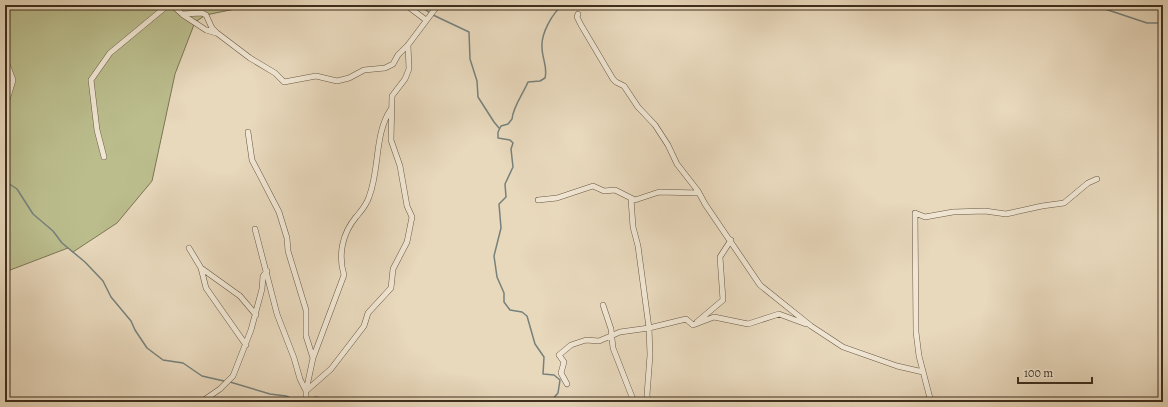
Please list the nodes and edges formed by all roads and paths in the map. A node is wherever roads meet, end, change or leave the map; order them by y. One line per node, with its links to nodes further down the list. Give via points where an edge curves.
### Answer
1 (168, 5): 14 (street, via 110,53 91,80 97,130)
2 (172, 5): 5 (street)
3 (406, 5): 7 (street)
4 (438, 5): 7 (street)
5 (182, 14): 8 (street); 8 (street, via 206,15)
6 (578, 14): 16 (street, via 577,17 613,78 624,86 638,107 655,125 677,164)
7 (426, 20): 9 (street)
8 (217, 34): 9 (street, via 275,73 284,82 316,76 336,81 364,70 385,68 393,64)
9 (408, 45): 12 (street, via 409,69 392,96)
10 (5, 59): 11 (street, via 13,80)
11 (5, 107)
12 (392, 108): 31 (street, via 386,117 381,134 370,196 364,209 355,218 341,250 344,275); 34 (street, via 390,140 400,166 407,206 412,217 407,242 393,269 391,288 368,313 364,326 331,369)
13 (248, 132): 31 (street, via 252,160 279,212 287,238 288,251 306,310 306,336)
14 (104, 157)
15 (1097, 179): 32 (street, via 1088,183 1064,203 1006,214 985,211 953,212 925,217 915,213 915,305 919,356)
16 (699, 193): 17 (street, via 659,192); 20 (street)
17 (632, 199): 18 (street, via 618,191 604,191 596,186 551,200); 28 (street, via 633,226)
18 (538, 200)
19 (255, 229): 23 (street)
20 (731, 240): 26 (street, via 720,257 723,300); 27 (street, via 760,284)
21 (189, 248): 22 (street)
22 (201, 268): 25 (street, via 240,296); 30 (street, via 206,288)
23 (267, 271): 25 (street, via 263,276); 34 (street, via 277,314)
24 (603, 305): 29 (street)
25 (256, 315): 30 (street)
26 (693, 325): 27 (street, via 714,316 748,324 779,314); 28 (street, via 686,319)
27 (811, 326): 32 (street, via 843,347 897,366)
28 (649, 328): 29 (street, via 620,332); 38 (street)
29 (611, 337): 33 (street, via 597,341 590,339 571,345 560,355 564,362 561,372); 37 (street, via 624,380 630,388)
30 (246, 345): 35 (street, via 233,376)
31 (313, 358): 34 (street)
32 (923, 372): 39 (street)
33 (567, 384)
34 (306, 391): 36 (street)
35 (201, 402)
36 (306, 402)
37 (634, 402)
38 (648, 402)
39 (931, 402)

